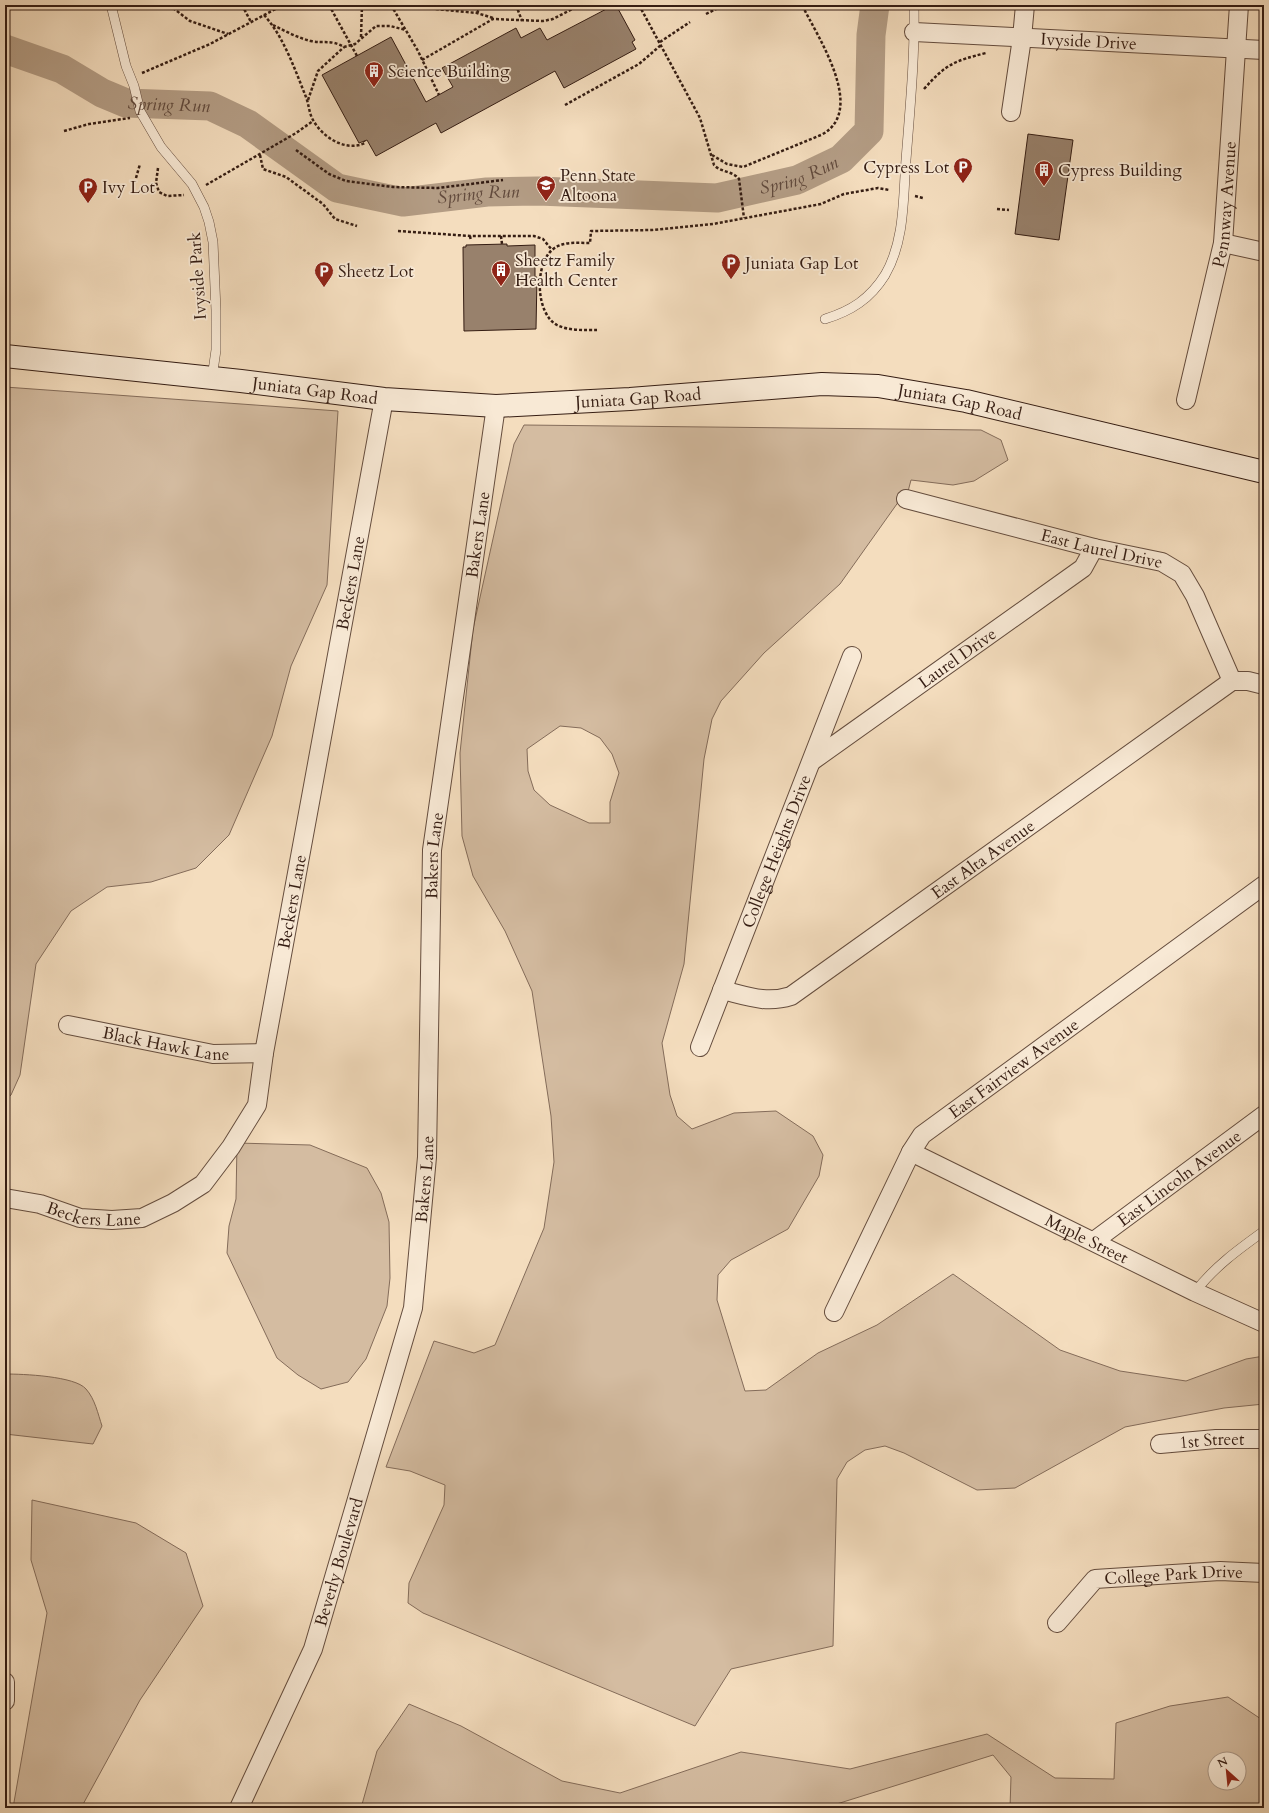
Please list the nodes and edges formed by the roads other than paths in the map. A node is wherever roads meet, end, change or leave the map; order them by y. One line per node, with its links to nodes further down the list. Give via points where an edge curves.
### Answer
1 (112, 5): 14 (lane, Ivyside Park, via 126,66 140,111 161,146 192,184 207,217 213,242 216,310 216,350)
2 (914, 5): 5 (lane)
3 (1025, 5): 6 (street)
4 (1239, 5): 7 (street, Pennway Avenue)
5 (914, 32): 6 (street, Ivyside Drive); 12 (lane, via 898,243 885,275 875,289 861,303 845,313)
6 (1022, 38): 7 (street, Ivyside Drive); 9 (street)
7 (1235, 49): 8 (street, Ivyside Drive); 10 (street, Pennway Avenue)
8 (1264, 50)
9 (1011, 112)
10 (1223, 243): 11 (street); 16 (street, Pennway Avenue)
11 (1264, 252)
12 (825, 320)
13 (5, 356): 14 (main road, Juniata Gap Road)
14 (212, 378): 15 (main road, Juniata Gap Road)
15 (384, 399): 17 (main road, Juniata Gap Road); 29 (street, Beckers Lane)
16 (1186, 400)
17 (496, 406): 18 (main road, Juniata Gap Road, via 630,399 822,384 878,386 966,401); 36 (street, Bakers Lane, via 432,850 427,1157)
18 (1264, 472)
19 (906, 499): 20 (street, East Laurel Drive)
20 (1094, 548): 22 (street, East Laurel Drive, via 1162,562 1182,574 1195,596); 24 (street, Laurel Drive, via 1083,568)
21 (852, 656): 24 (street, College Heights Drive)
22 (1232, 681): 23 (street); 26 (street, East Alta Avenue, via 791,996 777,1000 762,1000)
23 (1264, 685)
24 (812, 761): 26 (street, College Heights Drive)
25 (1264, 886): 31 (street, East Fairview Avenue, via 922,1135)
26 (722, 990): 28 (street, College Heights Drive)
27 (68, 1025): 29 (street, Black Hawk Lane, via 213,1054)
28 (700, 1047)
29 (264, 1053): 32 (street, Beckers Lane, via 257,1105 231,1147 203,1184 173,1203 142,1218 112,1220 80,1218 40,1204)
30 (1264, 1115): 34 (street, East Lincoln Avenue)
31 (911, 1152): 34 (street, Maple Street); 37 (street, East Fairview Avenue)
32 (5, 1198)
33 (1264, 1231): 35 (lane, via 1207,1276)
34 (1094, 1241): 35 (street, Maple Street)
35 (1195, 1292): 38 (street, Maple Street)
36 (413, 1308): 45 (street, Beverly Boulevard, via 313,1649)
37 (834, 1312)
38 (1264, 1324)
39 (1264, 1439): 40 (street, 1st Street, via 1216,1439)
40 (1160, 1444)
41 (1264, 1573): 42 (street, College Park Drive, via 1220,1571 1095,1579)
42 (1057, 1623)
43 (5, 1682): 44 (street)
44 (5, 1701)
45 (240, 1808)

